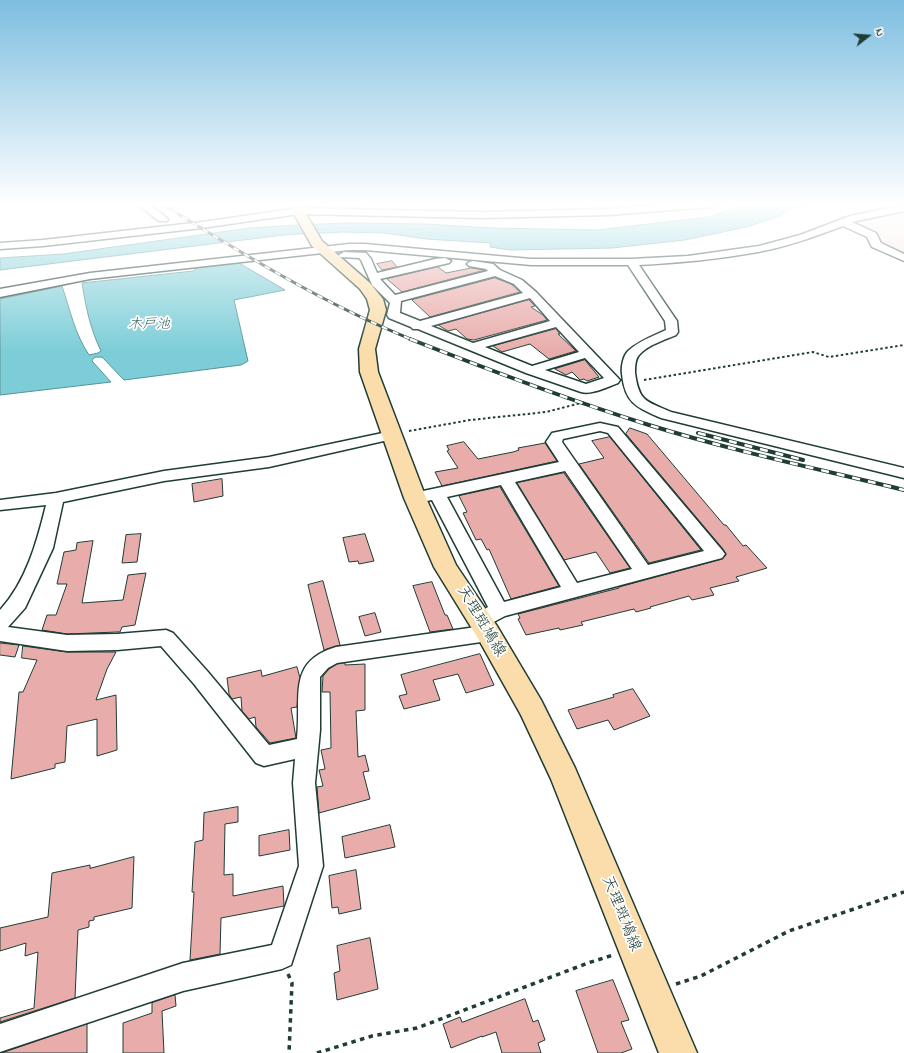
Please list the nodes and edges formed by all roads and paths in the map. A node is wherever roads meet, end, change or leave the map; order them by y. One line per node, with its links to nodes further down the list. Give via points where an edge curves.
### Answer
1 (295, 253): 11 (street, via 90,276)
2 (327, 253): 22 (main road, 天理斑鳩線, via 368,289 375,299 377,316 367,349 367,362)
3 (347, 253): 10 (street, via 362,255)
4 (432, 253): 8 (street, via 531,262)
5 (730, 253): 8 (street, via 688,259)
6 (894, 253): 7 (street)
7 (904, 258)
8 (630, 262): 20 (street, via 671,321 672,332 649,342 632,354 628,368)
9 (496, 272): 10 (street, via 489,266 447,261); 12 (street, via 518,282); 13 (street)
10 (374, 277): 13 (street)
11 (0, 293)
12 (532, 294): 14 (street); 15 (street)
13 (393, 299): 15 (street, via 396,302 393,315)
14 (559, 322): 17 (street); 18 (street)
15 (417, 326): 17 (street)
16 (904, 345): 20 (path, via 829,357 813,352)
17 (472, 347): 19 (street)
18 (588, 353): 19 (street); 19 (street, via 613,380 586,389)
19 (531, 370)
20 (630, 383): 24 (street, via 634,398 643,405 666,414)
21 (590, 400): 22 (path, via 570,408 535,415 478,419)
22 (392, 435): 26 (main road, 天理斑鳩線); 27 (street, via 269,462 164,476)
23 (569, 465): 25 (street); 29 (street); 29 (street, via 554,442 557,436 600,427 614,430 716,554)
24 (904, 473)
25 (506, 479): 26 (street); 30 (street)
26 (426, 496): 31 (main road, 天理斑鳩線, via 446,566)
27 (56, 498): 28 (street); 32 (street, via 44,548 18,603)
28 (0, 505)
29 (644, 573): 30 (street)
30 (572, 591): 31 (street)
31 (489, 621): 34 (street, via 326,658 310,676); 36 (main road, 天理斑鳩線, via 565,777)
32 (0, 623)
33 (0, 633): 34 (street, via 67,643 166,638 264,756)
34 (308, 746): 37 (street, via 304,783 311,866)
35 (904, 892): 38 (path, via 789,930 701,976)
36 (634, 948): 38 (main road, 天理斑鳩線); 41 (path, via 417,1028 372,1036)
37 (282, 956): 39 (street, via 183,977); 40 (path, via 292,983)
38 (652, 992): 42 (main road, 天理斑鳩線)
39 (0, 1038)
40 (289, 1053)
41 (317, 1053)
42 (678, 1053)

